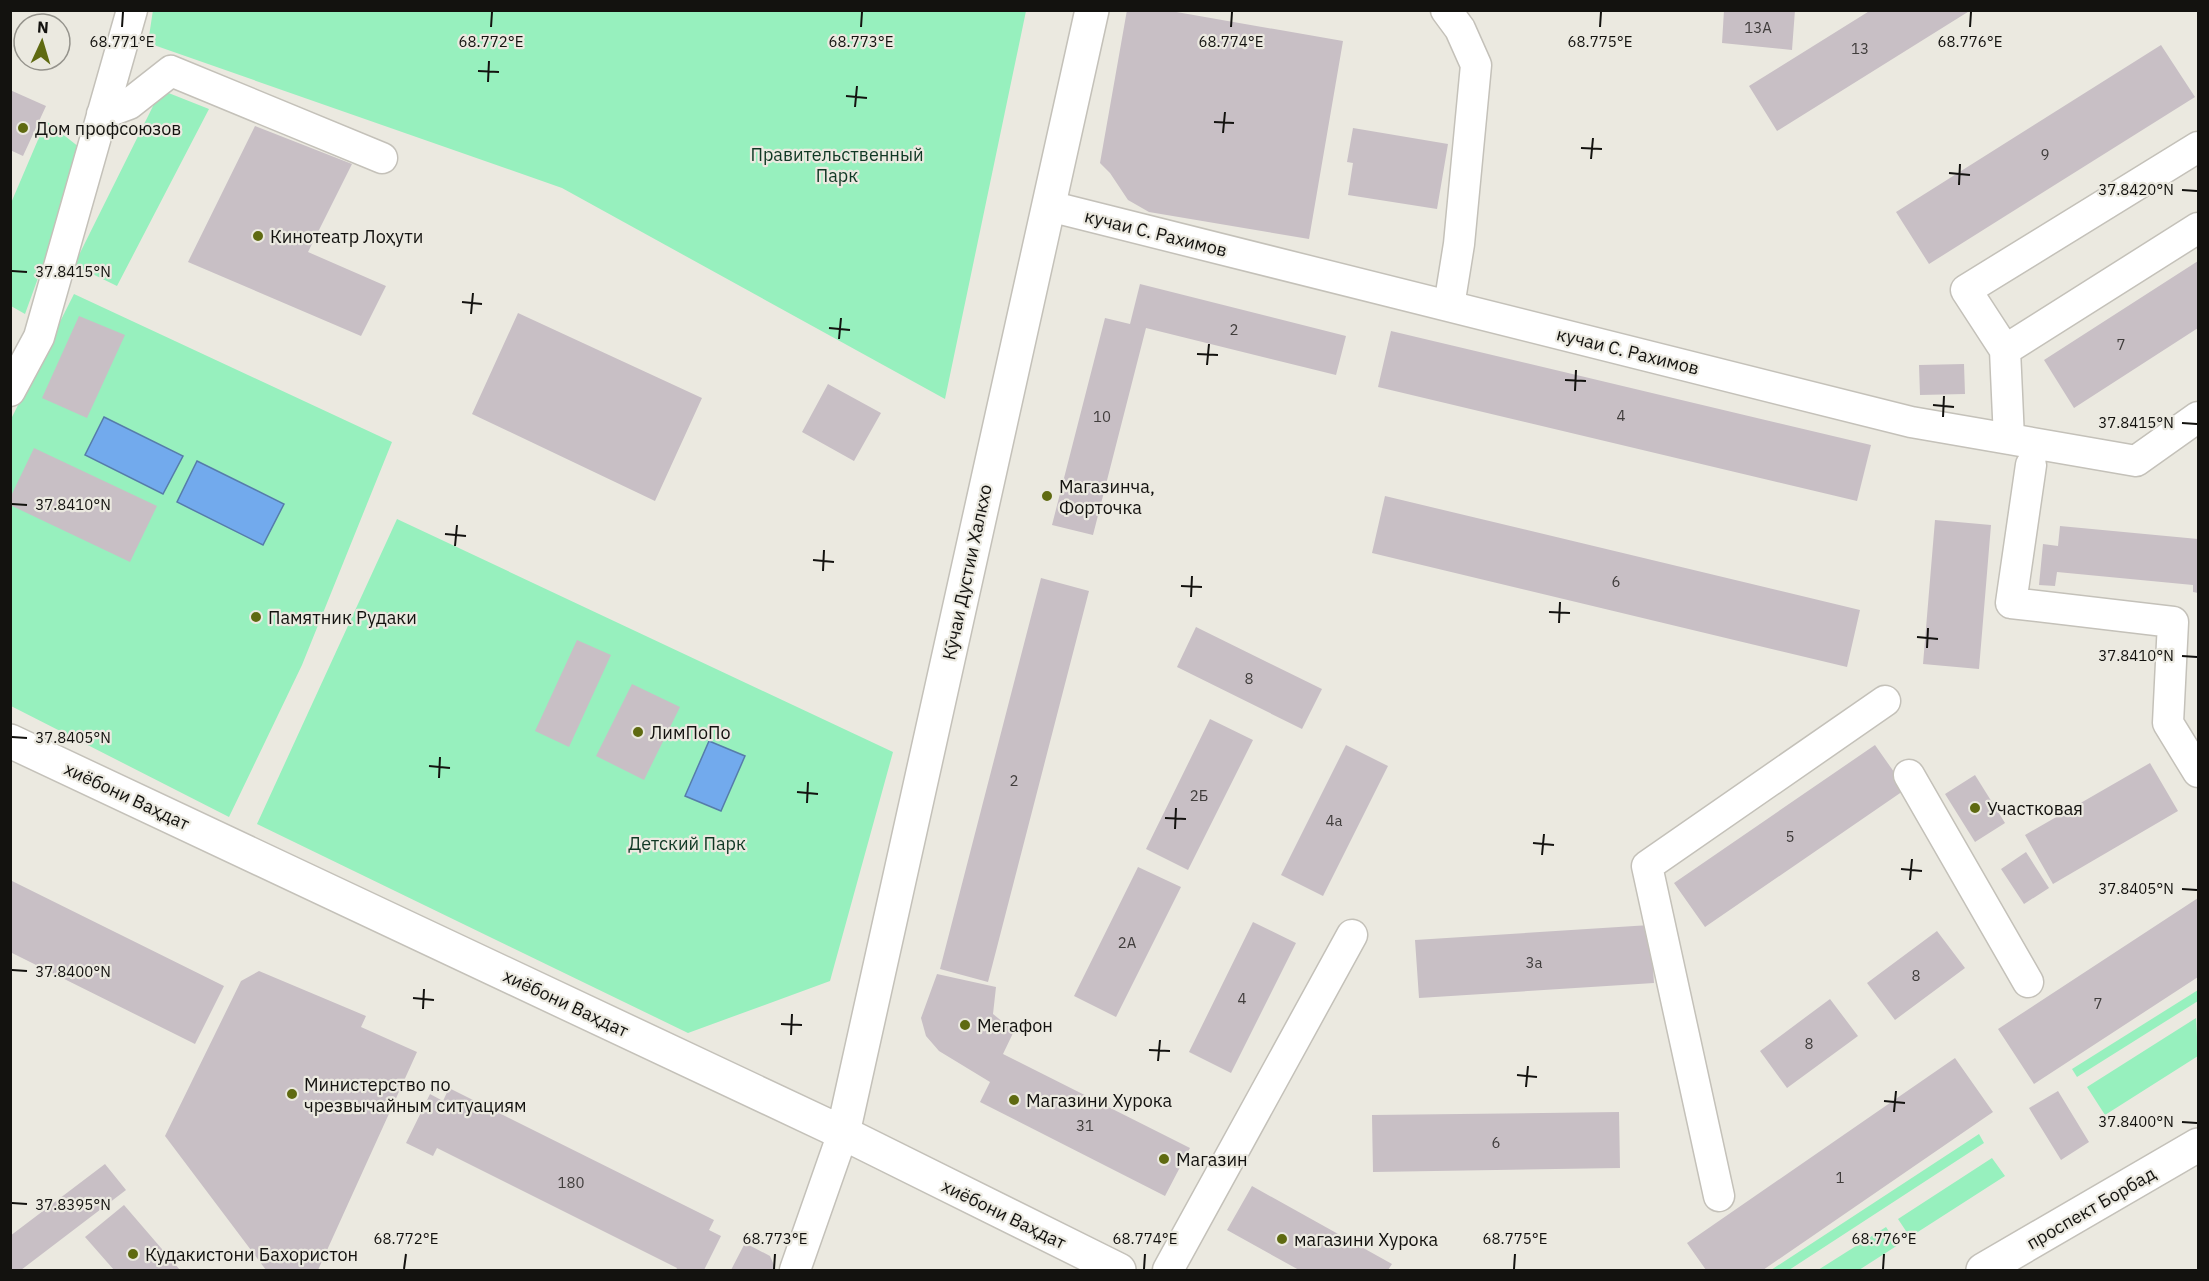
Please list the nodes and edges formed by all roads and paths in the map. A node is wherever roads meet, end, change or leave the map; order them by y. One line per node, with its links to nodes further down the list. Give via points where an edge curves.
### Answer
1 (132, 10): 4 (street)
2 (1092, 10): 7 (street, Кӯчаи Дустии Халкхо)
3 (1446, 10): 9 (street, via 1460,29 1476,65 1460,244)
4 (102, 114): 6 (street, via 129,104 171,71); 11 (street, via 39,337)
5 (2199, 147): 10 (street, via 1966,290)
6 (382, 158)
7 (1048, 206): 9 (street, кучаи С. Рахимов); 21 (street, Кӯчаи Дустии Халкхо)
8 (2199, 228): 10 (street)
9 (1449, 306): 13 (street, кучаи С. Рахимов, via 1911,422)
10 (2005, 350): 13 (street)
11 (10, 391)
12 (2199, 417): 13 (street, кучаи С. Рахимов, via 2136,461)
13 (2009, 439)
14 (2031, 465): 17 (street, via 2011,603 2173,622 2168,723)
15 (1885, 701): 23 (street, via 1647,866)
16 (10, 741): 21 (street, хиёбони Ваҳдат)
17 (2199, 772)
18 (1909, 775): 20 (street)
19 (1352, 935): 26 (street)
20 (2028, 982)
21 (843, 1133): 24 (street); 25 (street, хиёбони Ваҳдат)
22 (2199, 1145): 27 (street, проспект Борбад)
23 (1719, 1196)
24 (795, 1270)
25 (1119, 1270)
26 (1168, 1270)
27 (1983, 1270)

